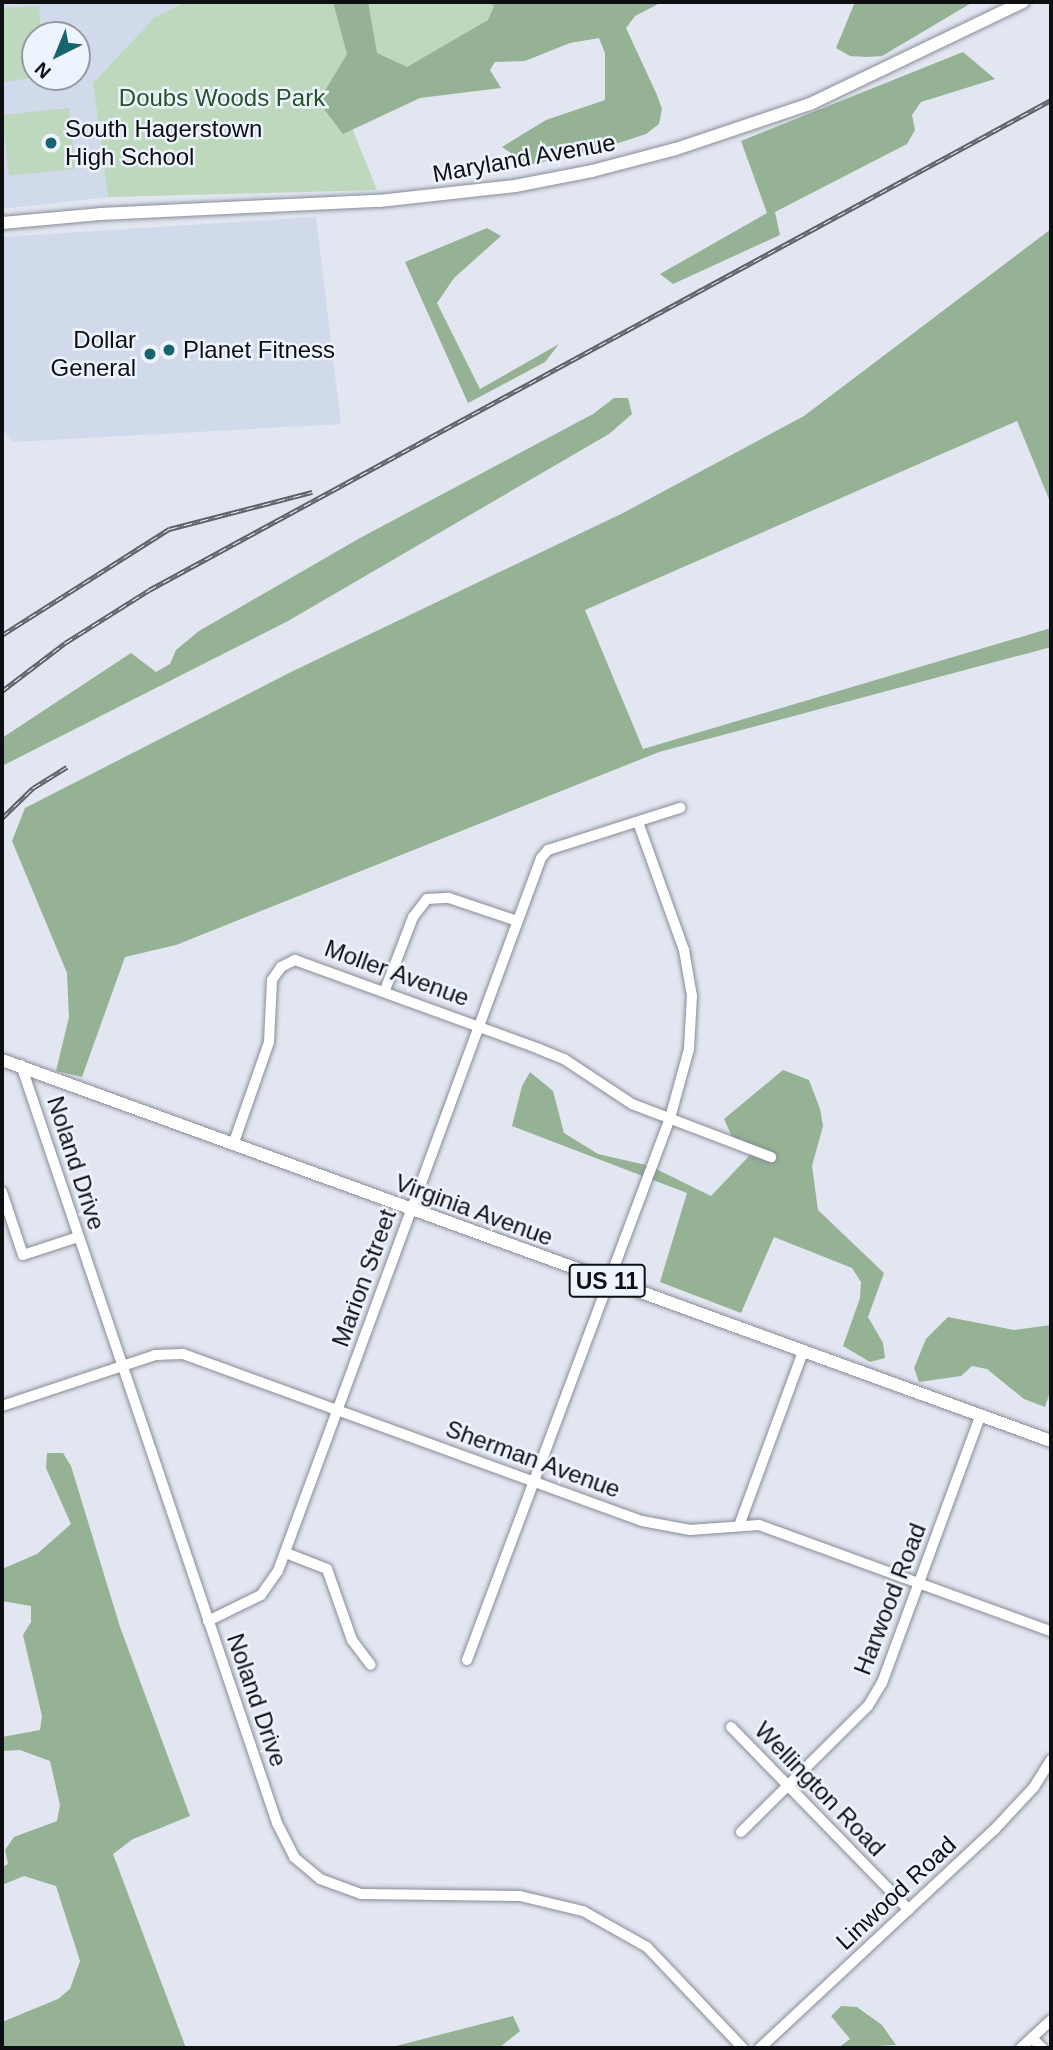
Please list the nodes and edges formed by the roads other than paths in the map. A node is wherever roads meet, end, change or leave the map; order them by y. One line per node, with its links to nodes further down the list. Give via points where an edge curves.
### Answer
1 (1023, 2): 2 (main road, Maryland Avenue, via 810,103 676,149 592,171 405,199)
2 (2, 223)
3 (680, 808): 4 (street, Marion Street)
4 (638, 822): 5 (street, Marion Street, via 544,853); 10 (street, via 684,950 692,996 689,1049)
5 (517, 920): 6 (street, via 442,896 427,899 413,917); 7 (street, Marion Street)
6 (385, 990): 7 (street, Moller Avenue); 11 (street, Moller Avenue, via 306,962 295,960 281,967 272,980 266,1055)
7 (479, 1025): 10 (street, Moller Avenue, via 564,1059 632,1104); 14 (street, Marion Street)
8 (2, 1060): 9 (main road, Virginia Avenue / US 11)
9 (21, 1065): 11 (main road, Virginia Avenue / US 11); 15 (street, Noland Drive)
10 (670, 1118): 12 (street, Moller Avenue); 16 (street)
11 (233, 1145): 14 (main road, Virginia Avenue / US 11)
12 (771, 1157)
13 (2, 1192): 15 (street, via 23,1255)
14 (411, 1210): 16 (main road, Virginia Avenue / US 11); 20 (street, Marion Street)
15 (78, 1237): 18 (street, Noland Drive)
16 (606, 1280): 17 (main road, Virginia Avenue / US 11); 23 (street)
17 (803, 1352): 21 (main road, Virginia Avenue / US 11); 24 (street)
18 (122, 1366): 19 (street, Sherman Avenue); 20 (street, Sherman Avenue, via 155,1355 183,1354); 27 (street, Noland Drive)
19 (2, 1406)
20 (339, 1409): 23 (street, Sherman Avenue); 25 (street, Marion Street)
21 (980, 1416): 22 (main road, Virginia Avenue / US 11); 26 (street, Harwood Road)
22 (1051, 1441)
23 (534, 1482): 24 (street, Sherman Avenue, via 660,1527 705,1530); 29 (street)
24 (740, 1523): 26 (street, Sherman Avenue, via 778,1531)
25 (286, 1553): 27 (street, Marion Street, via 261,1595); 30 (street, via 327,1569 352,1640)
26 (919, 1582): 28 (street, Sherman Avenue); 33 (street, Harwood Road, via 876,1694)
27 (208, 1621): 38 (street, Noland Drive, via 277,1824 306,1869 332,1885 361,1894 520,1896 583,1911 647,1947)
28 (1051, 1631)
29 (467, 1660)
30 (371, 1665)
31 (731, 1727): 33 (street, Wellington Road)
32 (1051, 1760): 35 (street, Linwood Road, via 1034,1787 994,1830)
33 (788, 1785): 34 (street, Harwood Road); 35 (street, Wellington Road)
34 (741, 1832)
35 (909, 1910): 39 (street, Linwood Road)
36 (1051, 2020): 37 (street)
37 (1032, 2038): 40 (street); 41 (street)
38 (743, 2048)
39 (760, 2048)
40 (1021, 2048)
41 (1042, 2048)

